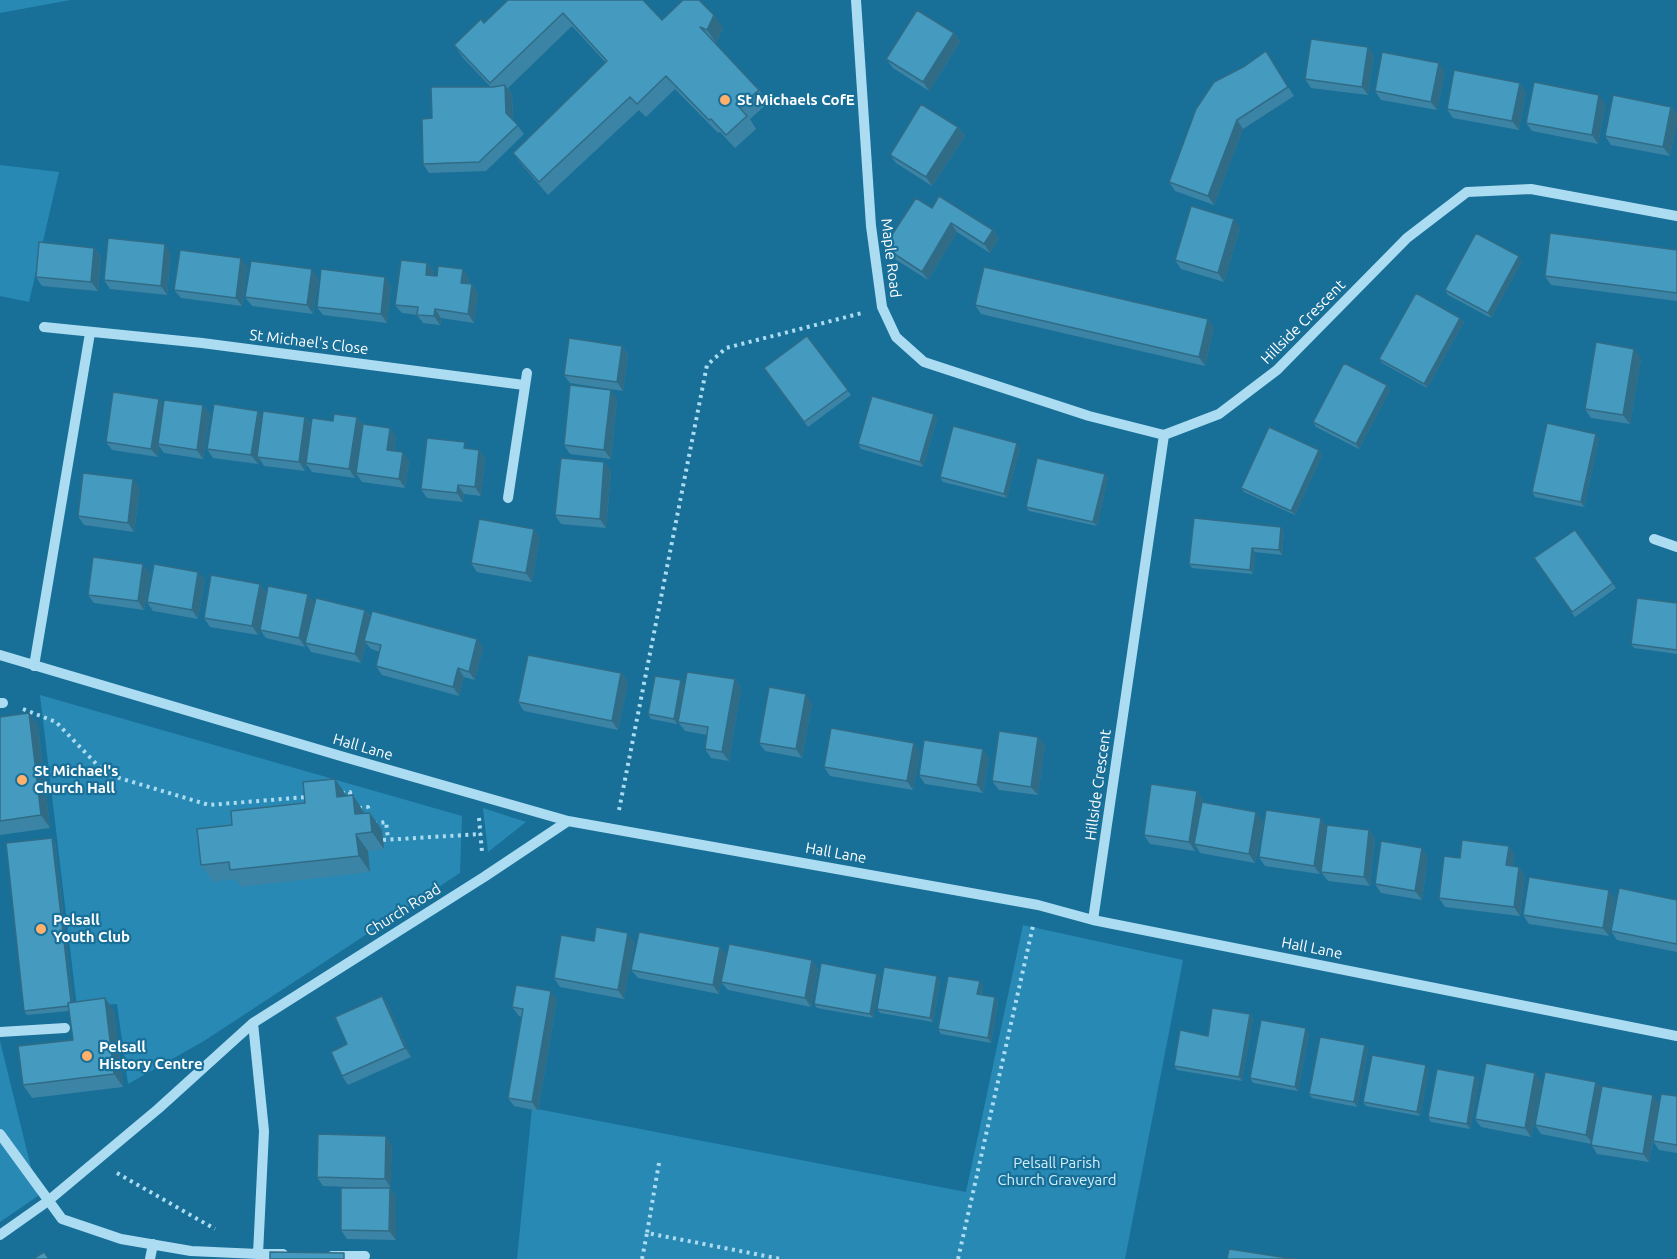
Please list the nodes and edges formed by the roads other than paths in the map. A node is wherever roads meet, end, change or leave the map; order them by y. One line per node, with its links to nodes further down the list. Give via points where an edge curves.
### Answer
1 (856, 0): 7 (street, Maple Road, via 871,225 882,307 896,337 924,362 1089,416)
2 (1677, 216): 7 (street, Hillside Crescent, via 1530,189 1467,192 1407,238 1277,370 1219,414)
3 (44, 327): 4 (street, St Michael's Close)
4 (90, 333): 6 (street, St Michael's Close, via 202,343); 12 (street)
5 (527, 373): 6 (street)
6 (524, 385): 8 (street)
7 (1164, 435): 14 (street, Hillside Crescent)
8 (508, 498)
9 (1654, 539): 10 (street)
10 (1677, 547)
11 (0, 655): 12 (street, Hall Lane)
12 (34, 666): 13 (street, Hall Lane)
13 (568, 820): 14 (street, Hall Lane, via 1038,905); 15 (street, Church Road)
14 (1093, 920): 18 (street, Hall Lane)
15 (253, 1023): 20 (street, Church Road); 23 (street, via 264,1131)
16 (65, 1028): 17 (street)
17 (0, 1032)
18 (1677, 1036)
19 (0, 1134): 20 (street)
20 (48, 1202): 21 (street, Church Road); 22 (street, via 62,1220 121,1239)
21 (0, 1235)
22 (153, 1244): 23 (street, via 191,1251); 27 (street)
23 (258, 1254): 24 (street)
24 (293, 1255)
25 (317, 1255): 26 (street)
26 (365, 1256)
27 (150, 1259)

